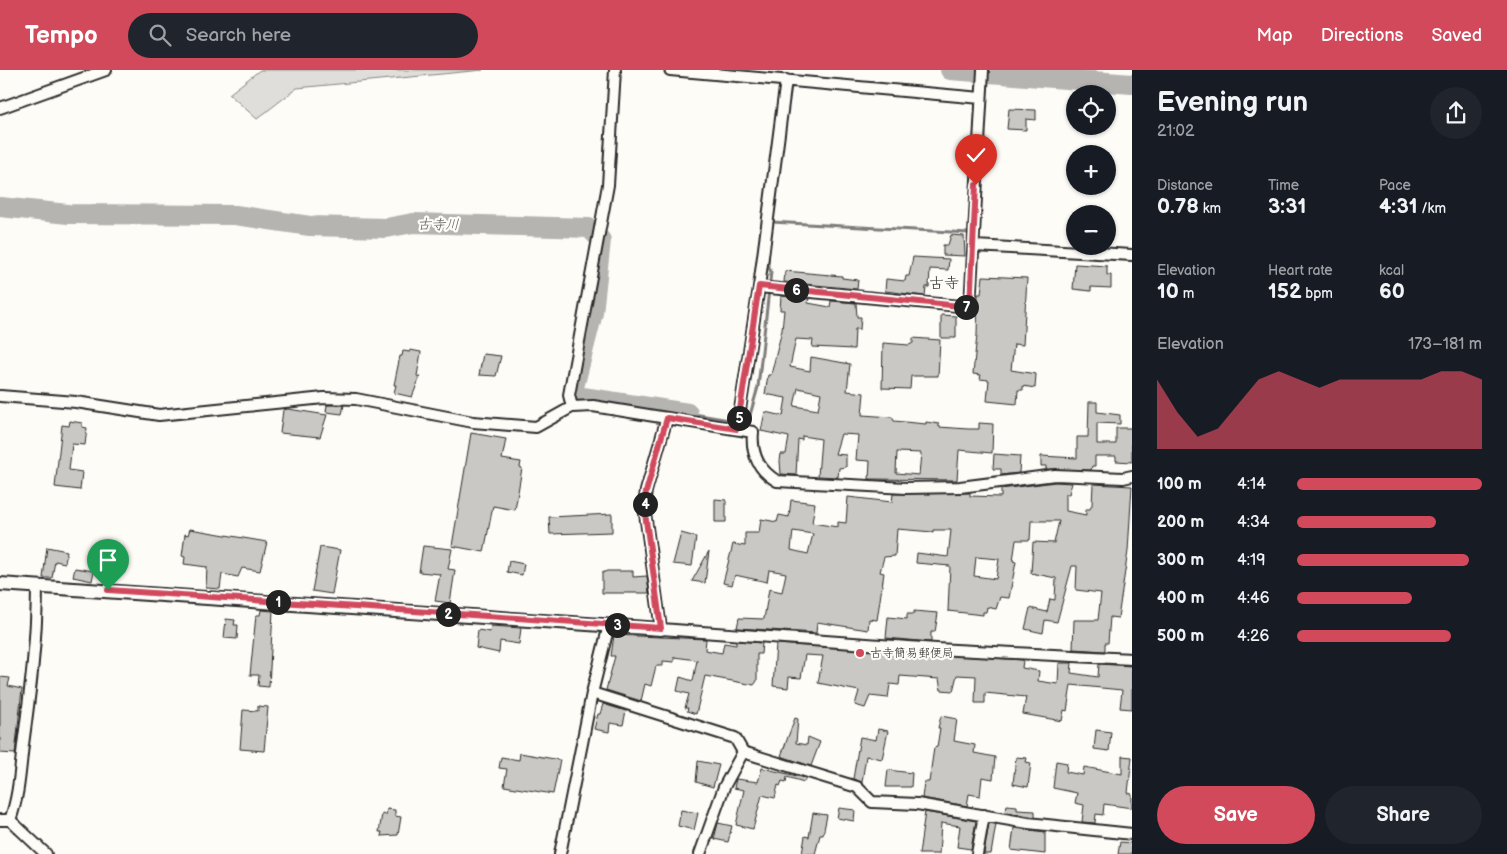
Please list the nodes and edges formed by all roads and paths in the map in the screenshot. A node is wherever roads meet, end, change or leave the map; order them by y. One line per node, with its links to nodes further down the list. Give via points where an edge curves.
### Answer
1 (106, 70): 7 (street)
2 (615, 70): 12 (street, via 608,185 569,395)
3 (670, 70): 5 (street)
4 (984, 70): 6 (street)
5 (786, 80): 6 (street); 10 (street)
6 (981, 98): 8 (street)
7 (0, 108)
8 (975, 246): 9 (street); 10 (street, via 970,307)
9 (1132, 255)
10 (759, 286): 14 (street)
11 (0, 396): 12 (street, via 76,402 159,414 324,398 356,399 472,422 536,427)
12 (572, 407): 13 (street, via 593,406)
13 (667, 418): 14 (street); 19 (street, via 644,506)
14 (737, 429): 15 (street, via 753,432 755,459 768,476 777,481 906,488 960,487 1055,475)
15 (1132, 476)
16 (0, 584): 17 (street)
17 (37, 586): 18 (street); 24 (street, via 37,616 16,804)
18 (609, 625): 19 (street); 21 (street)
19 (661, 628): 20 (street, via 936,649)
20 (1132, 659)
21 (592, 693): 22 (street, via 734,738); 27 (street)
22 (743, 752): 23 (street, via 857,787 872,802 917,804); 28 (street, via 724,787)
23 (984, 815): 25 (street); 29 (street)
24 (5, 820): 26 (street)
25 (1132, 834)
26 (46, 854)
27 (560, 854)
28 (700, 854)
29 (977, 854)

